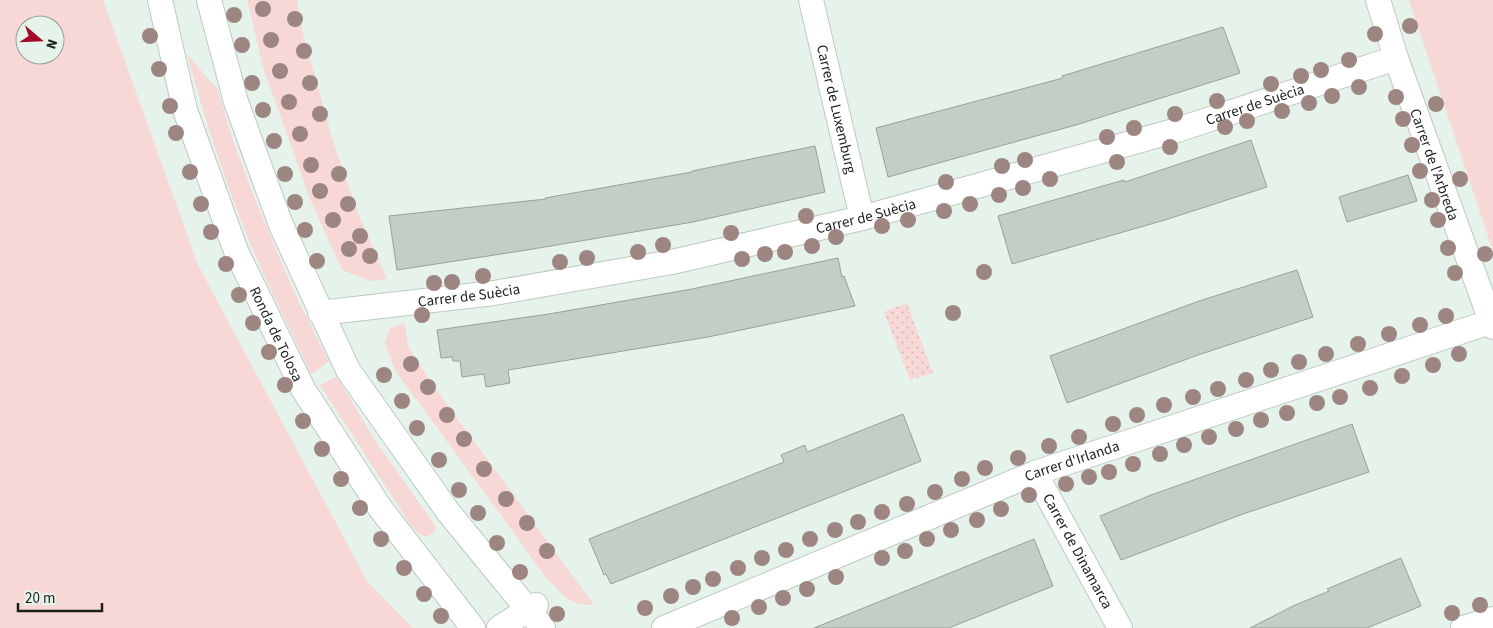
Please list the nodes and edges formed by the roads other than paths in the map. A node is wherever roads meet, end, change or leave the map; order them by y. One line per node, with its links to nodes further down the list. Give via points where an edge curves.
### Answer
1 (160, 0): 12 (street, Ronda de Tolosa, via 185,110 233,242 302,388 380,508)
2 (209, 0): 7 (street, via 236,102 281,225)
3 (811, 0): 6 (street, Carrer de Luxemburg)
4 (1378, 0): 5 (street, Carrer de l'Arbreda)
5 (1396, 58): 6 (street, Carrer de Suècia, via 1177,130); 8 (street, Carrer de l'Arbreda)
6 (862, 218): 7 (street, Carrer de Suècia, via 672,262 494,293)
7 (320, 313): 10 (street, via 348,370 449,513)
8 (1492, 323): 9 (street, Carrer d'Irlanda)
9 (1035, 473): 14 (street, Carrer d'Irlanda); 15 (street, Carrer de Dinamarca)
10 (536, 615): 13 (street)
11 (1493, 619): 16 (street)
12 (473, 628)
13 (499, 628)
14 (664, 628)
15 (1120, 628)
16 (1463, 628)

